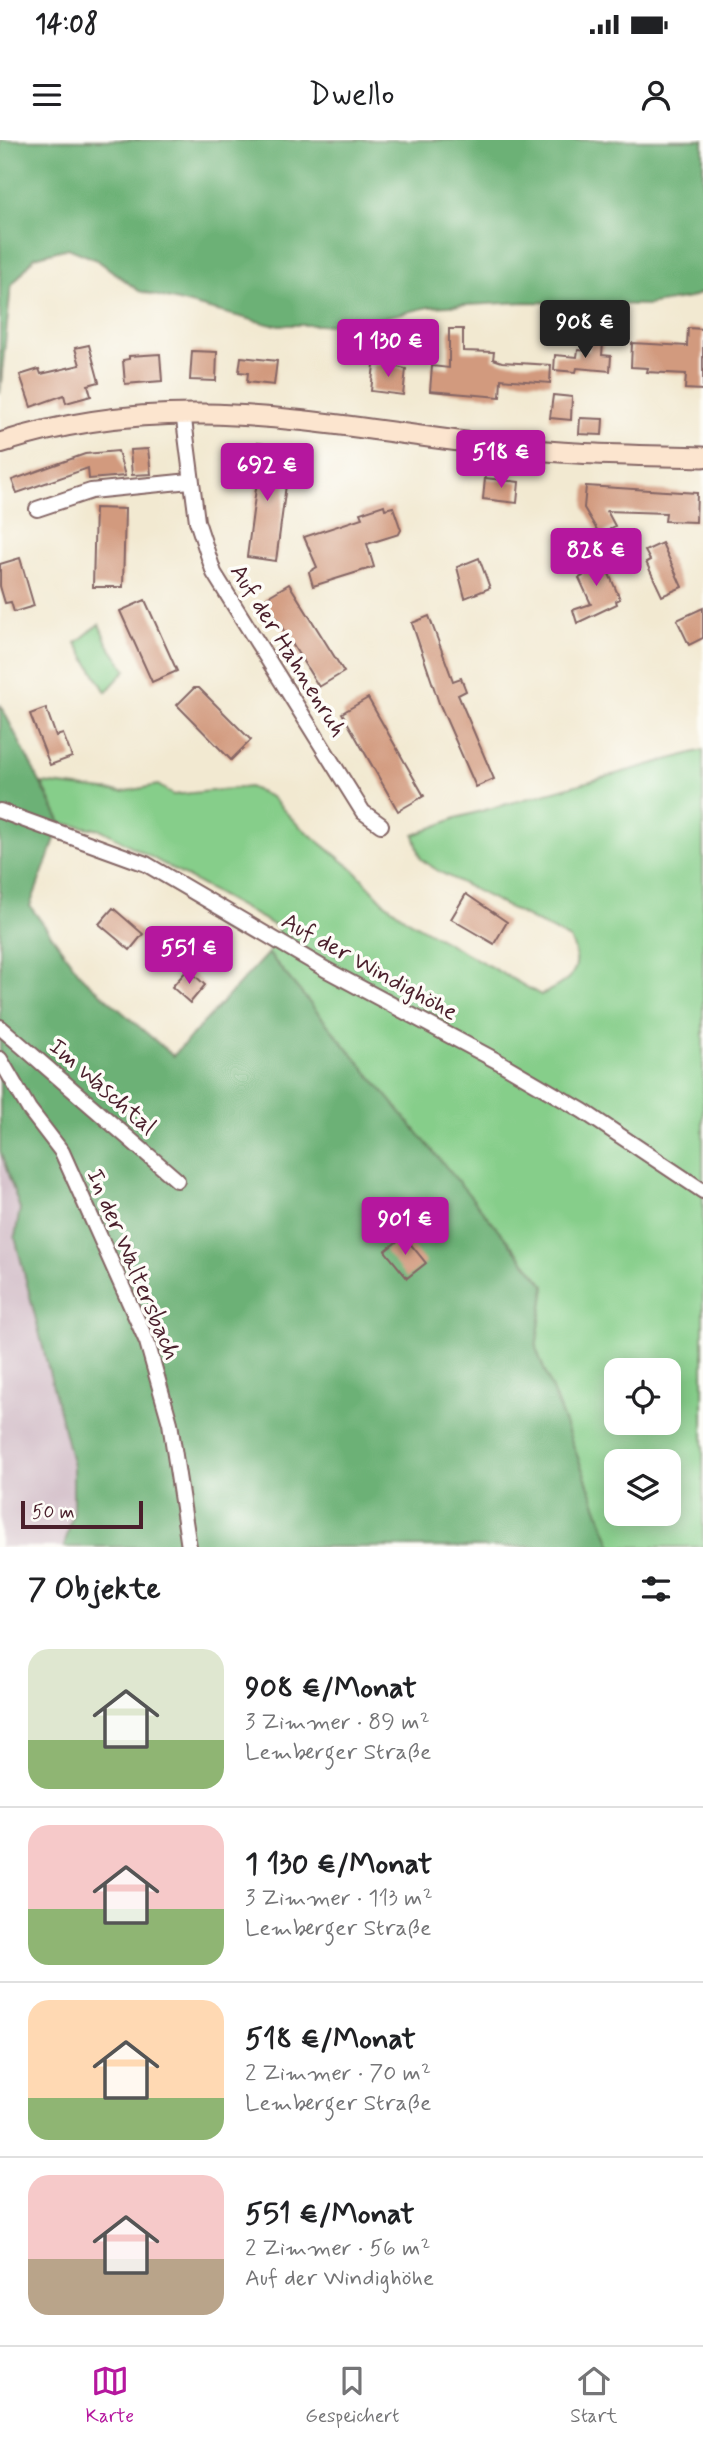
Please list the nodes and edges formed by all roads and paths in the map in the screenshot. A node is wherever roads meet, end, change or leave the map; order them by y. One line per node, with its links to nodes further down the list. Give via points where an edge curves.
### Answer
1 (183, 412): 2 (main road, via 88,421); 3 (main road, via 250,414 547,451); 4 (street, Auf der Hahnenruh)
2 (0, 443)
3 (703, 457)
4 (190, 481): 5 (street, via 91,491); 7 (street, Auf der Hahnenruh, via 206,551 230,603 363,812)
5 (37, 509)
6 (0, 811): 11 (street, Auf der Windighöhe, via 146,864 559,1097)
7 (381, 825)
8 (0, 1027): 10 (street, Im Waschtal)
9 (0, 1059): 12 (street, In der Waltersbach, via 62,1153 147,1342 170,1423)
10 (177, 1180)
11 (703, 1191)
12 (189, 1547)

